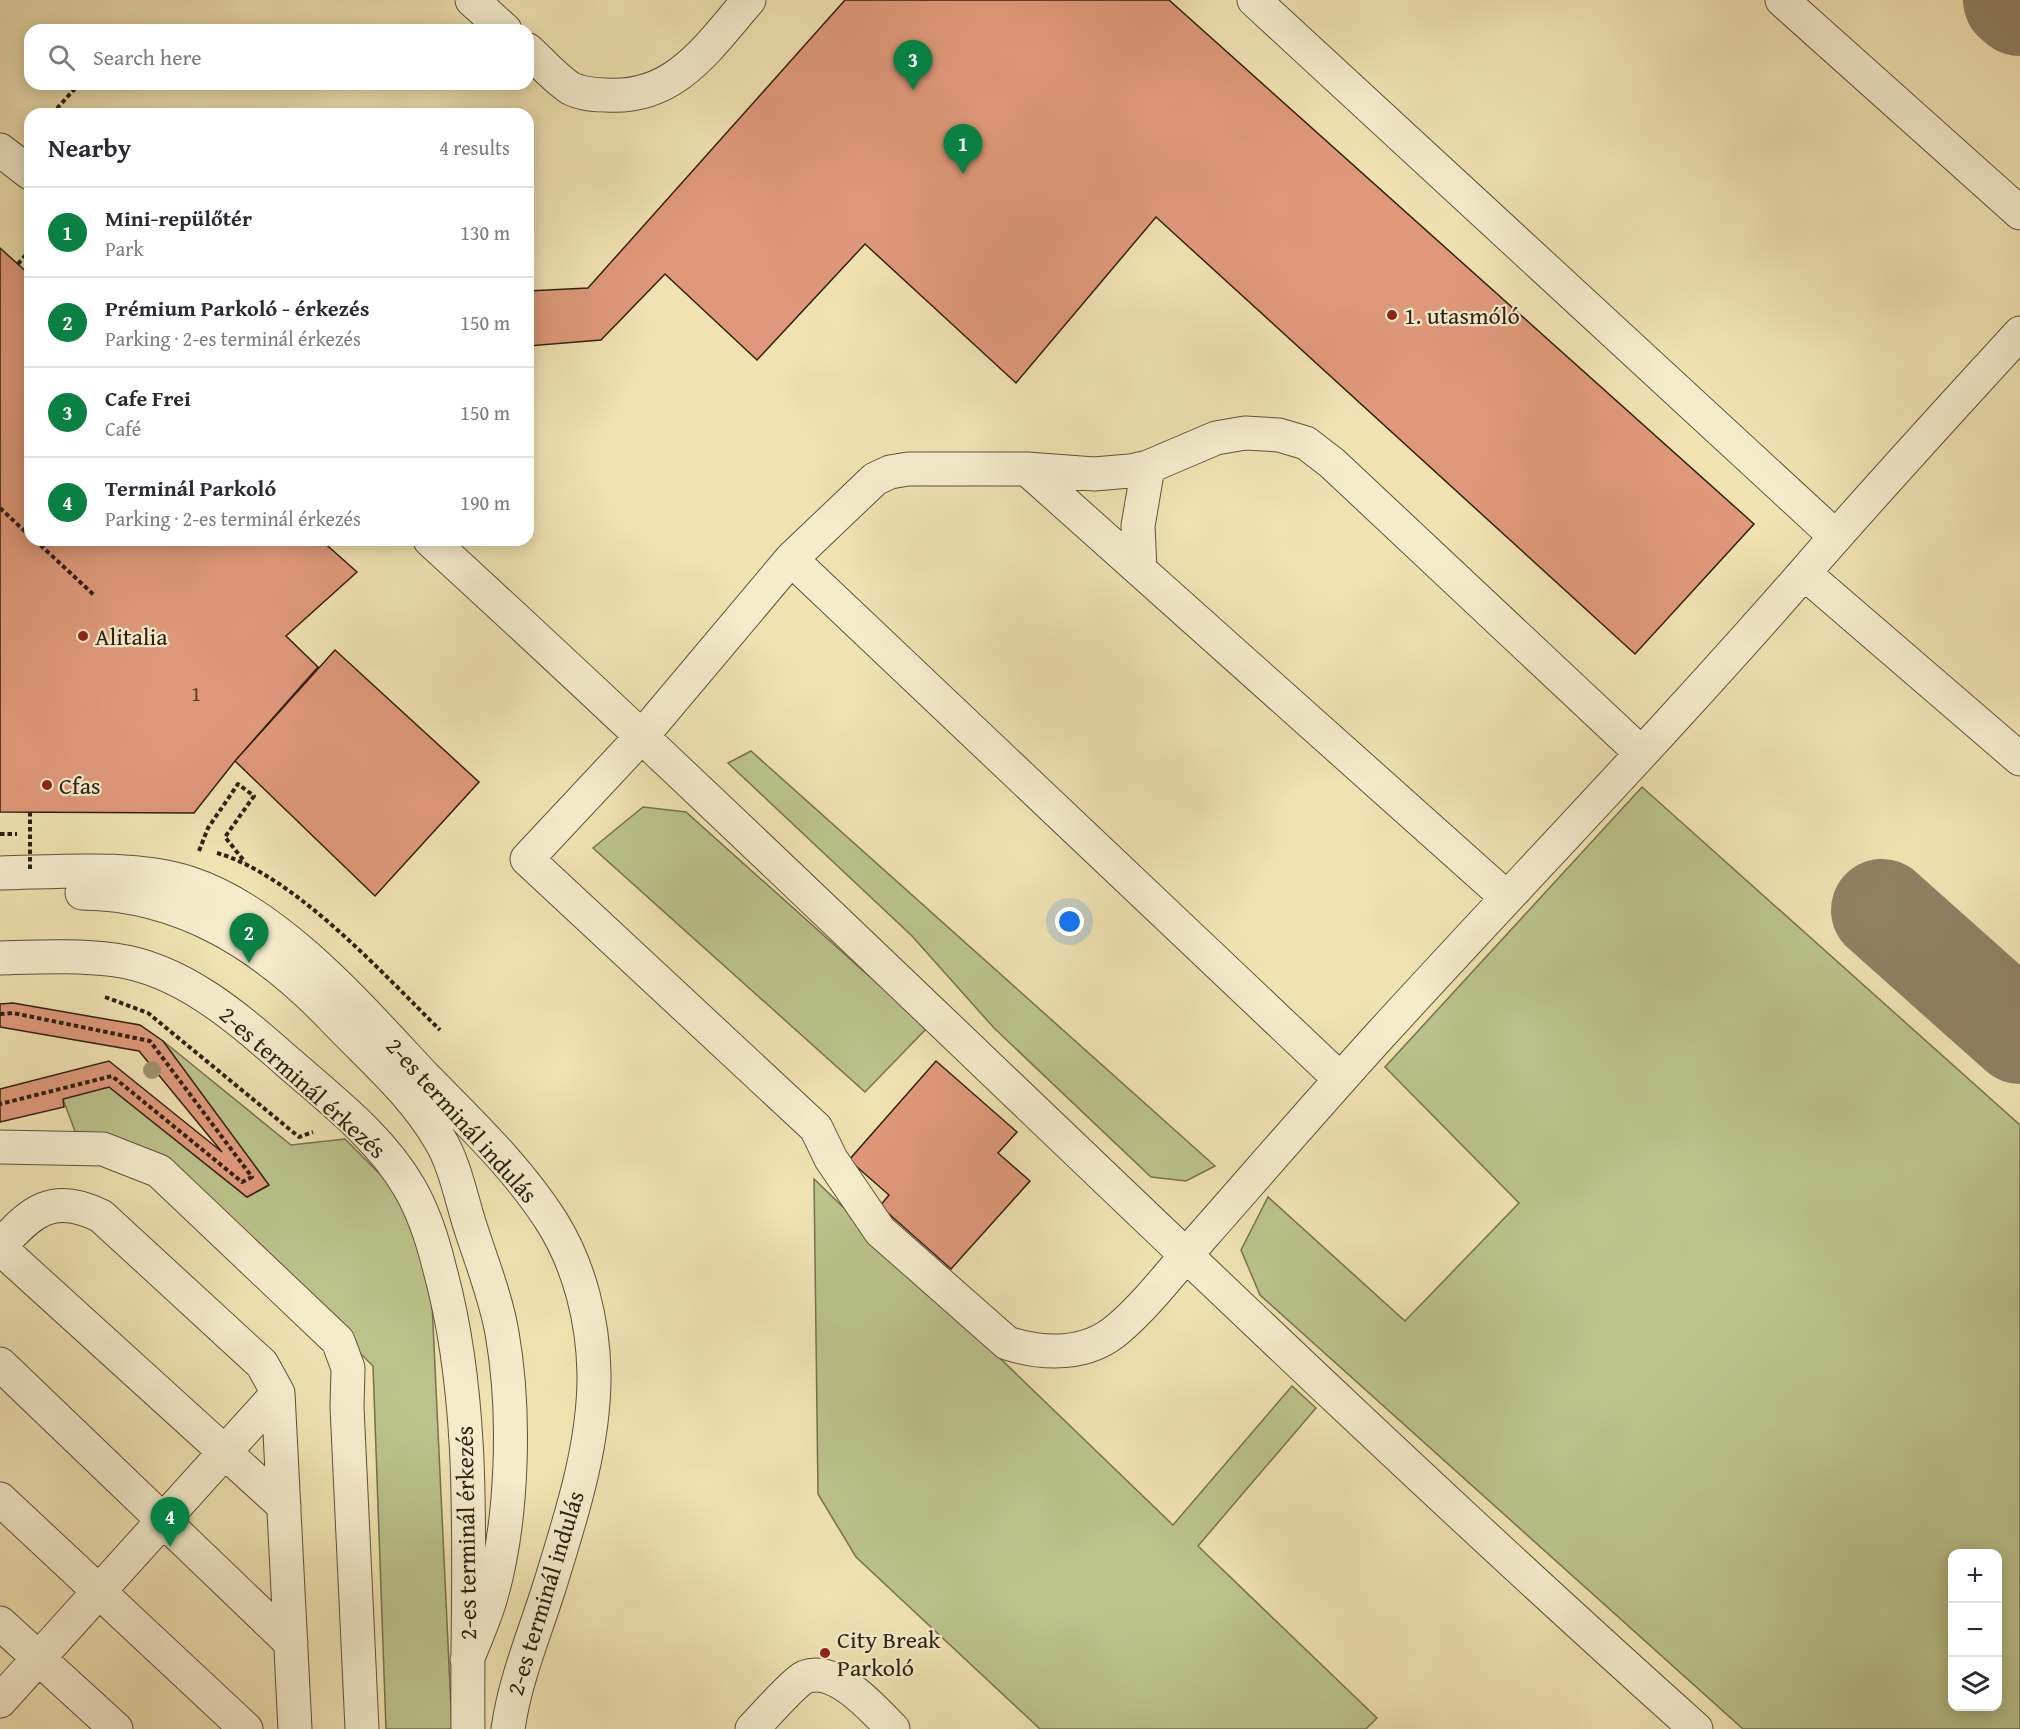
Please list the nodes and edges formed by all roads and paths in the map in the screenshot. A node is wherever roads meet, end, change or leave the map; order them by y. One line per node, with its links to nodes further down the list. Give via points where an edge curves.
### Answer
1 (472, 0): 5 (street)
2 (749, 0): 6 (street, via 686,72 658,87 626,97 570,88)
3 (1254, 0): 19 (street)
4 (1782, 0): 11 (street)
5 (498, 24)
6 (534, 55)
7 (74, 90): 8 (path)
8 (57, 108)
9 (0, 150): 10 (street)
10 (24, 168)
11 (2020, 213)
12 (24, 257): 13 (path)
13 (18, 264)
14 (2020, 333): 19 (street)
15 (1148, 467): 16 (street, via 1094,474); 23 (street, via 1138,526); 27 (street, via 1216,438 1279,435 1306,443)
16 (1027, 469): 22 (street, via 890,472 875,478); 23 (street)
17 (0, 508): 18 (path)
18 (24, 530)
19 (1835, 536): 24 (street)
20 (41, 546): 25 (path)
21 (437, 546): 26 (street)
22 (791, 559): 26 (street); 38 (street)
23 (1140, 569): 34 (street)
24 (1804, 573): 27 (street); 28 (street)
25 (94, 595)
26 (643, 735): 43 (street); 43 (street, via 527,859 816,1128 831,1159 880,1231 1007,1343 1032,1351 1074,1350 1095,1344 1118,1329)
27 (1640, 752): 34 (street)
28 (2020, 759)
29 (30, 812): 32 (path, bridge)
30 (208, 828): 31 (path, via 238,784 254,796 225,837)
31 (245, 862)
32 (15, 872): 61 (street, 2-es terminál indulás, via 154,876 188,882 221,896 317,964 491,1144 543,1209 567,1249 590,1321 592,1414 582,1467)
33 (0, 895): 54 (street, 2-es terminál érkezés, via 117,894 192,914 251,948 305,989 417,1106 442,1142 502,1333 510,1420 502,1549 490,1600)
34 (1506, 897): 38 (street)
35 (0, 958): 54 (street, 2-es terminál érkezés, via 117,960 166,975 210,999 346,1113 409,1185 434,1246 457,1346 465,1420)
36 (99, 995): 40 (path, via 148,1013 298,1137)
37 (0, 1014): 39 (path, via 13,1013 150,1041 252,1177 242,1182 112,1076)
38 (1340, 1079): 43 (street)
39 (0, 1104)
40 (320, 1130)
41 (0, 1147): 59 (street, via 103,1149 159,1171 338,1341 348,1368)
42 (0, 1247): 45 (street, via 28,1216 42,1209 80,1206 101,1216 262,1364); 46 (street)
43 (1186, 1254): 64 (street, via 1502,1555)
44 (0, 1364): 49 (street)
45 (278, 1393): 46 (street); 48 (street)
46 (225, 1453): 48 (street); 49 (street)
47 (0, 1499): 50 (street)
48 (284, 1506): 52 (street)
49 (164, 1520): 50 (street); 52 (street)
50 (101, 1591): 53 (street); 57 (street)
51 (0, 1623): 53 (street)
52 (291, 1643): 58 (street)
53 (40, 1658): 55 (street); 56 (street)
54 (467, 1660): 60 (street, 2-es terminál érkezés)
55 (0, 1701)
56 (116, 1729)
57 (246, 1729)
58 (295, 1729)
59 (362, 1729)
60 (468, 1729)
61 (508, 1729)
62 (752, 1729): 63 (street, via 804,1678 816,1676 842,1683)
63 (893, 1729)
64 (1696, 1729)

